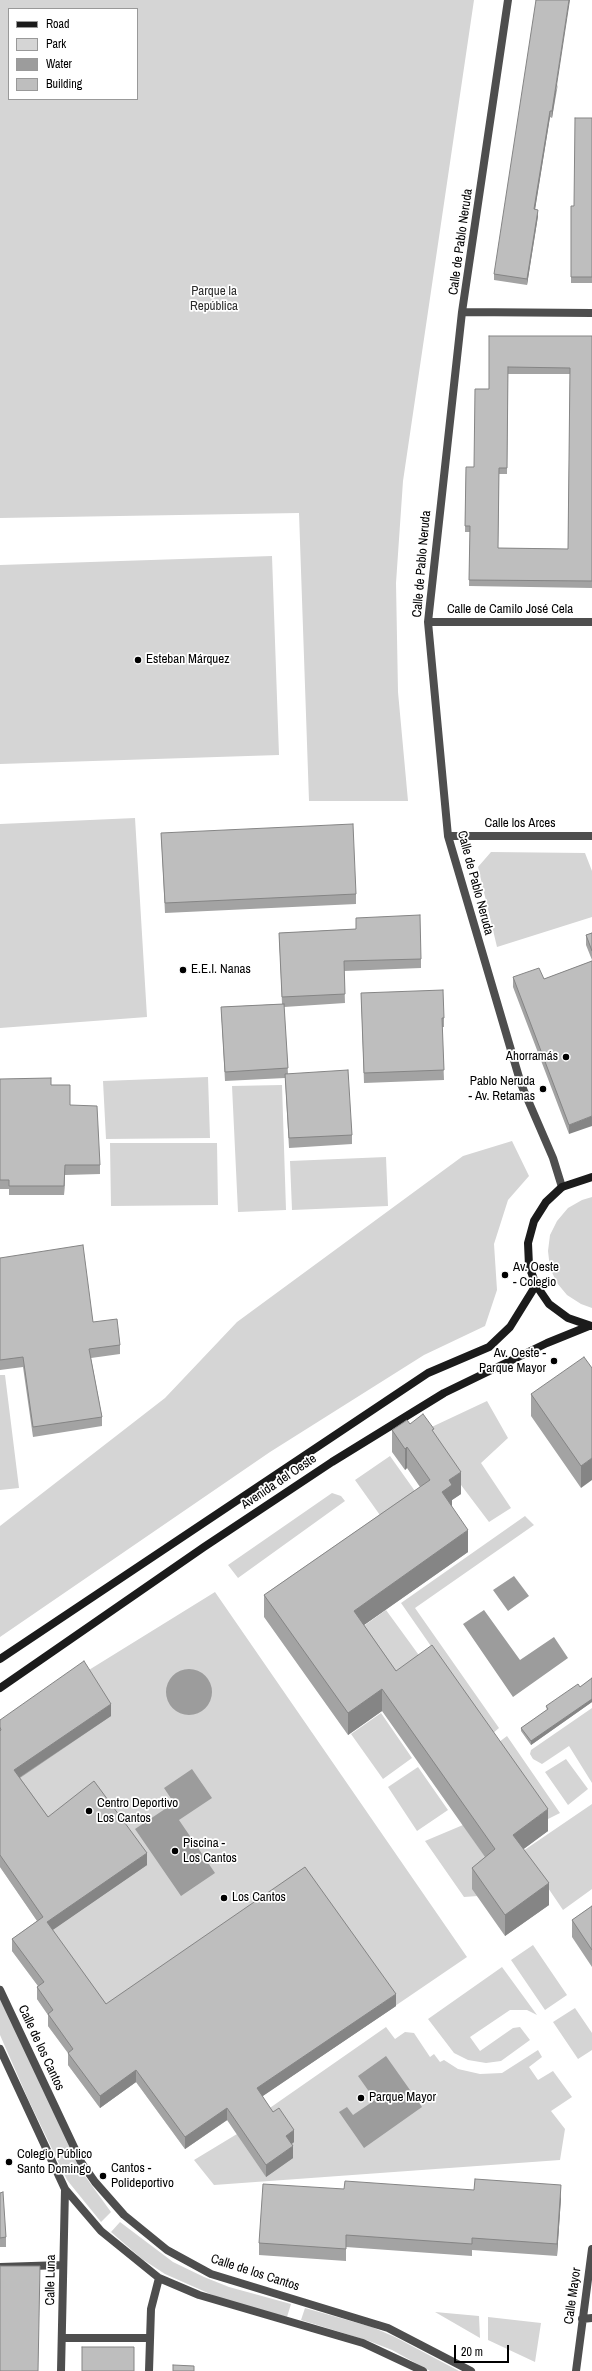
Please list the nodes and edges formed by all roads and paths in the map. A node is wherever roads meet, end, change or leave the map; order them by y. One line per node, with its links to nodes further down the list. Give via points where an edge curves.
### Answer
1 (508, 0): 2 (street, Calle de Pablo Neruda)
2 (462, 312): 3 (street); 4 (street, Calle de Pablo Neruda)
3 (592, 313)
4 (428, 622): 5 (street, Calle de Camilo José Cela); 6 (street, Calle de Pablo Neruda)
5 (592, 622)
6 (448, 836): 7 (street, Calle los Arces); 9 (street, Calle de Pablo Neruda, via 521,1084 553,1158)
7 (592, 836)
8 (592, 1177): 9 (street)
9 (562, 1187): 10 (street, via 546,1202 534,1221 528,1243 530,1266)
10 (536, 1286): 11 (street, via 549,1304 568,1318); 12 (street, Avenida del Oeste, via 510,1327 489,1347 428,1373)
11 (591, 1326): 13 (street, Avenida del Oeste, via 547,1343 444,1393 204,1547)
12 (0, 1659)
13 (0, 1688)
14 (0, 1990): 28 (street, Calle de los Cantos, via 82,2162 95,2182 124,2215 161,2245 211,2274 388,2328)
15 (0, 2049): 16 (street)
16 (65, 2189): 18 (street, Calle Luna); 20 (street, via 101,2231)
17 (592, 2248): 22 (street, Calle Mayor)
18 (63, 2265): 19 (street); 23 (street, Calle Luna)
19 (0, 2267)
20 (160, 2278): 24 (street, via 151,2310); 27 (street, via 199,2295 363,2343)
21 (592, 2318): 22 (street)
22 (582, 2319): 29 (street, Calle Mayor)
23 (62, 2338): 24 (street); 25 (street, Calle Luna)
24 (149, 2338): 26 (street)
25 (61, 2371)
26 (149, 2371)
27 (423, 2371)
28 (471, 2371)
29 (576, 2371)

